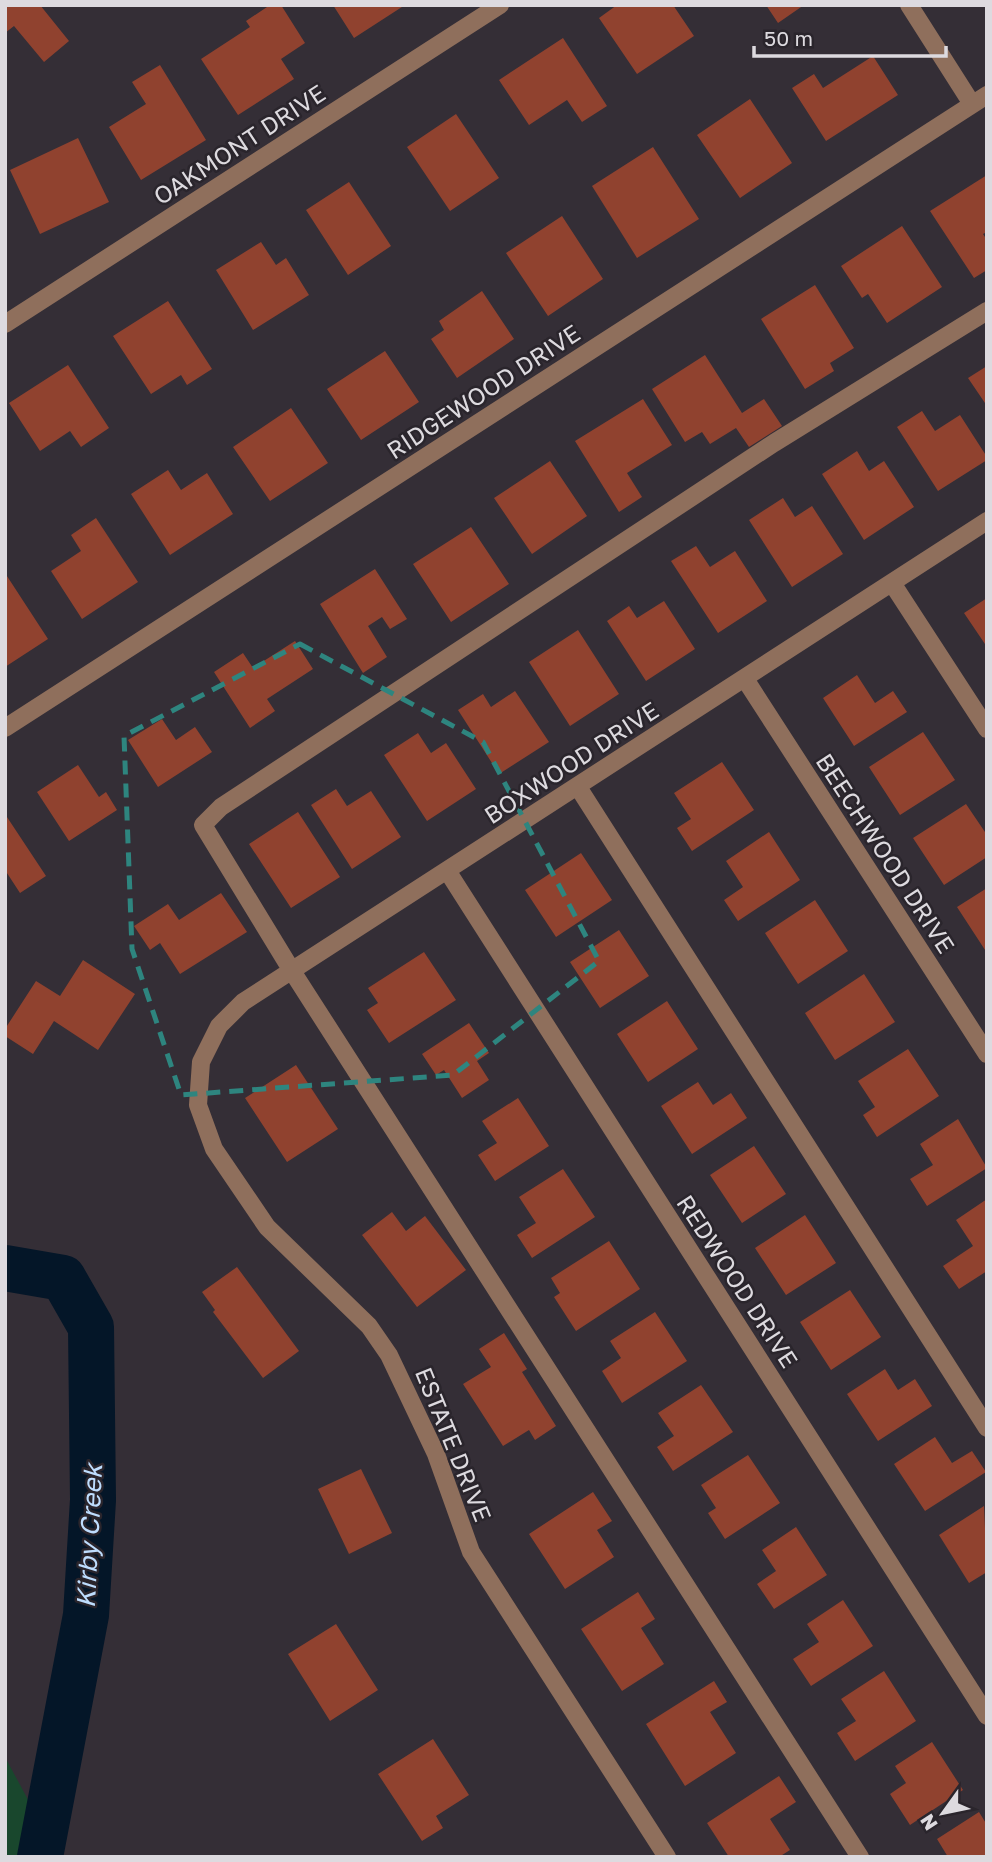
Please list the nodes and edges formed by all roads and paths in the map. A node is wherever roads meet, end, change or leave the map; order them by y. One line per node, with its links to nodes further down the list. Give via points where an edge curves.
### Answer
1 (500, 5): 5 (street, OAKMONT DRIVE)
2 (909, 5): 3 (street)
3 (980, 100): 9 (street, RIDGEWOOD DRIVE)
4 (987, 311): 13 (street, via 774,443 220,807 203,825)
5 (5, 324)
6 (987, 521): 7 (street, BOXWOOD DRIVE)
7 (892, 583): 8 (street, BOXWOOD DRIVE); 10 (street)
8 (744, 679): 11 (street, BOXWOOD DRIVE); 14 (street, BEECHWOOD DRIVE)
9 (5, 728)
10 (987, 729)
11 (579, 787): 12 (street, BOXWOOD DRIVE); 16 (street)
12 (448, 872): 13 (street, BOXWOOD DRIVE); 17 (street, REDWOOD DRIVE)
13 (292, 971): 15 (street, BOXWOOD DRIVE, via 243,1002 219,1026); 19 (street)
14 (987, 1054)
15 (201, 1062): 18 (street, ESTATE DRIVE, via 198,1105 214,1149 267,1227 369,1326 389,1355 436,1454 471,1552)
16 (987, 1428)
17 (987, 1716)
18 (667, 1857)
19 (860, 1857)

